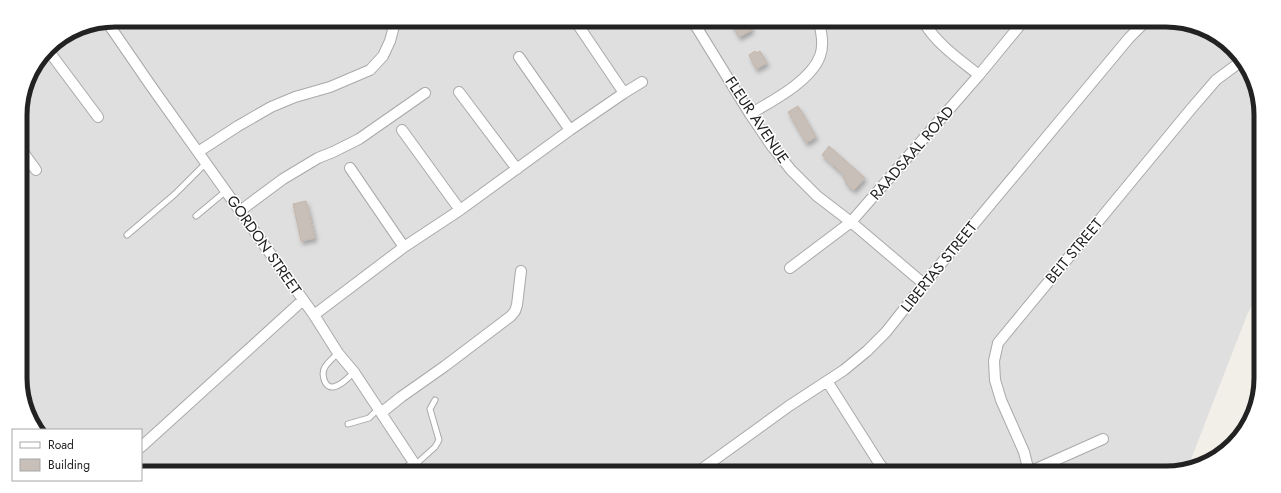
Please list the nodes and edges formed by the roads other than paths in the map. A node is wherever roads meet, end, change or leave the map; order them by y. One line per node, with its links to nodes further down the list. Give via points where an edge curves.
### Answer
1 (110, 27): 21 (street, GORDON STREET)
2 (394, 27): 21 (street, via 383,56 370,70 271,107)
3 (579, 27): 16 (street)
4 (696, 27): 17 (street, FLEUR AVENUE)
5 (820, 27): 17 (street, via 822,50 814,67 782,96)
6 (927, 27): 12 (street, via 948,50)
7 (1019, 27): 12 (street, RAADSAAL ROAD)
8 (1140, 27): 36 (street, LIBERTAS STREET)
9 (51, 55): 18 (street)
10 (519, 57): 20 (street)
11 (1237, 63): 50 (street, BEIT STREET, via 1216,80 1190,108 998,343 994,361 995,380)
12 (979, 75): 31 (street, RAADSAAL ROAD)
13 (642, 82): 16 (street)
14 (459, 92): 25 (street)
15 (425, 93): 29 (street, via 359,139 318,158 283,179)
16 (624, 93): 20 (street)
17 (750, 114): 31 (street, FLEUR AVENUE, via 791,170 817,196)
18 (98, 117)
19 (402, 130): 28 (street)
20 (570, 130): 25 (street)
21 (198, 152): 23 (street, GORDON STREET)
22 (27, 158): 26 (street)
23 (206, 163): 27 (street, GORDON STREET); 32 (lane, via 175,194)
24 (350, 168): 33 (street)
25 (517, 169): 28 (street)
26 (36, 170)
27 (226, 191): 29 (street, GORDON STREET); 30 (lane)
28 (460, 210): 33 (street)
29 (240, 211): 37 (street, GORDON STREET)
30 (196, 216)
31 (851, 222): 34 (street, RAADSAAL ROAD); 36 (street, FLEUR AVENUE)
32 (127, 235)
33 (404, 247): 38 (street)
34 (790, 268)
35 (521, 270): 43 (street, via 517,306 511,316)
36 (924, 284): 41 (street, LIBERTAS STREET, via 886,332 867,351)
37 (303, 300): 38 (street, GORDON STREET); 46 (street)
38 (314, 315): 39 (street, GORDON STREET)
39 (338, 353): 40 (street, GORDON STREET); 40 (lane, via 324,368 324,380 328,386 331,388 341,384)
40 (354, 372): 43 (street, GORDON STREET)
41 (827, 381): 48 (street, LIBERTAS STREET); 49 (street)
42 (435, 400): 47 (lane, via 430,409 439,440 435,448)
43 (380, 411): 44 (lane, via 369,418); 47 (street, GORDON STREET)
44 (348, 424)
45 (1103, 439): 51 (street)
46 (142, 446)
47 (415, 466)
48 (706, 466)
49 (881, 466)
50 (1028, 466)
51 (1042, 466)

